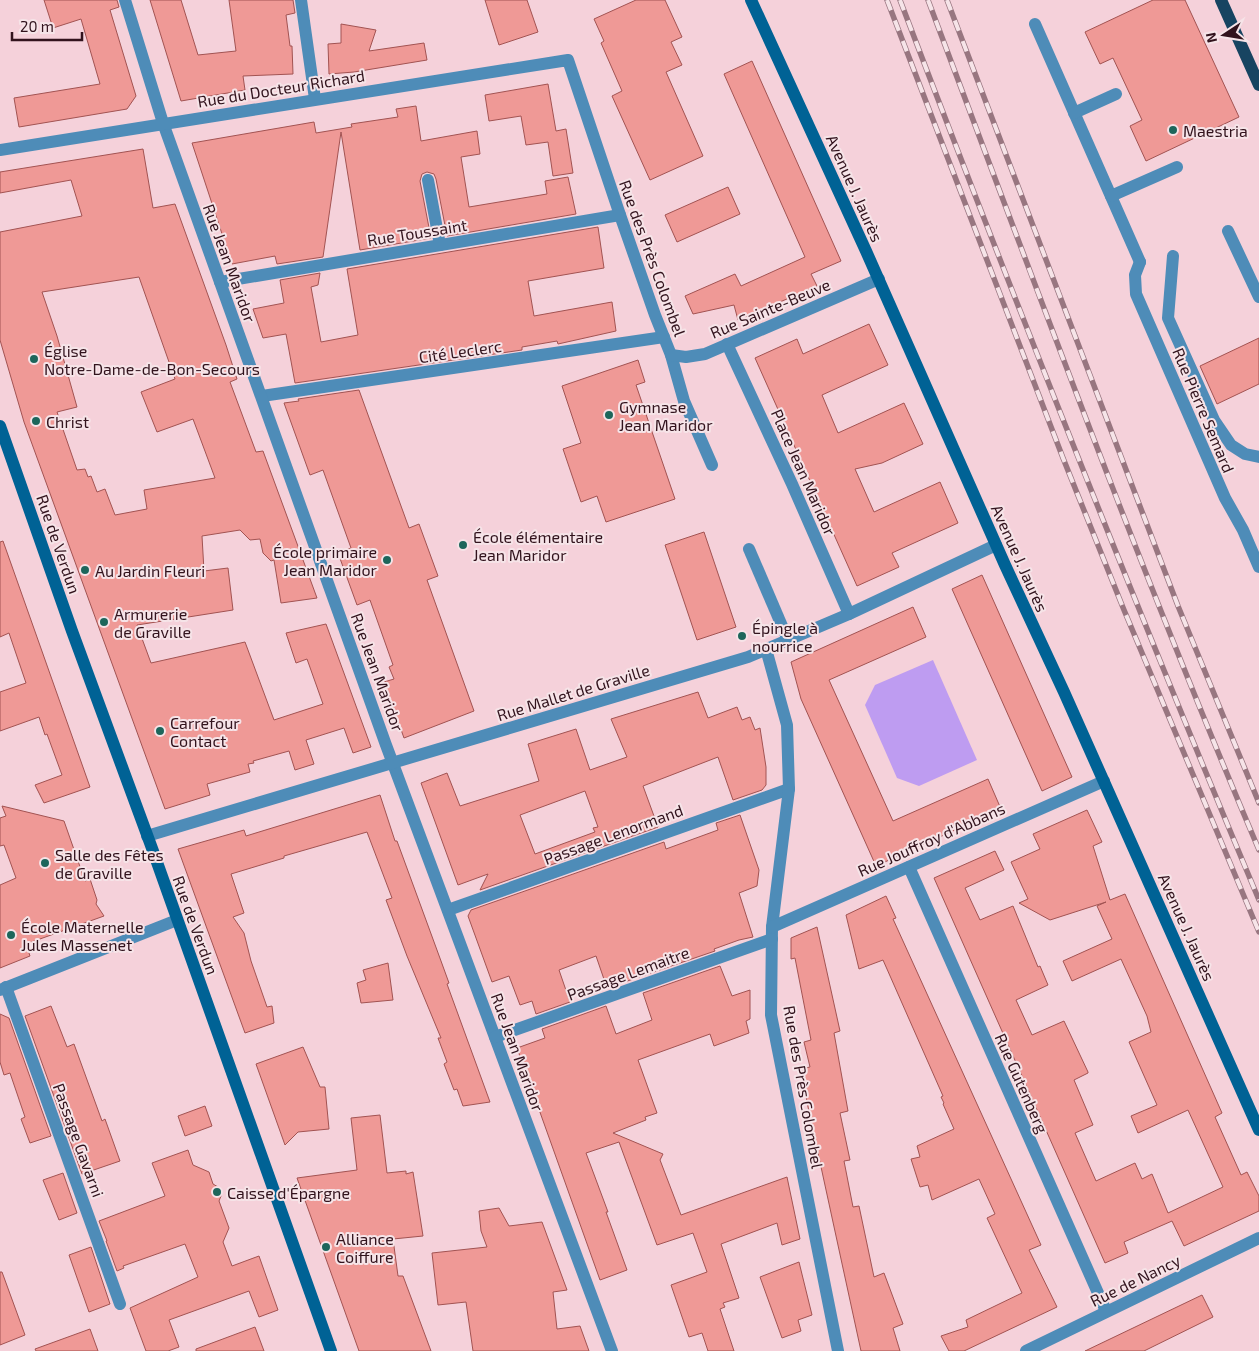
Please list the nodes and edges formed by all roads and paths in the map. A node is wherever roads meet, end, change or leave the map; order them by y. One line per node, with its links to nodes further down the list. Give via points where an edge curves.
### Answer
1 (125, 0): 11 (street, Rue Jean Maridor)
2 (301, 0): 9 (street)
3 (752, 0): 20 (street, Avenue J. Jaurès)
4 (1221, 0): 7 (main road)
5 (1035, 24): 10 (street)
6 (568, 60): 9 (street, Rue du Docteur Richard); 16 (street, Rue des Près Colombel)
7 (1259, 85)
8 (1116, 94): 10 (street)
9 (315, 99): 11 (street, Rue du Docteur Richard)
10 (1074, 113): 15 (street)
11 (163, 123): 12 (street, Rue du Docteur Richard); 21 (street, Rue Jean Maridor)
12 (0, 150)
13 (1177, 167): 15 (street)
14 (428, 180): 18 (street)
15 (1111, 196): 32 (street, Rue Pierre Semard, via 1140,262 1135,275 1136,294 1225,498)
16 (620, 215): 18 (street, Rue Toussaint); 23 (street, Rue des Près Colombel)
17 (1228, 231): 22 (street)
18 (440, 245): 21 (street, Rue Toussaint)
19 (1173, 256): 28 (street, via 1168,318 1214,420 1231,445 1245,454)
20 (879, 280): 24 (street, Rue Sainte-Beuve); 30 (street, Avenue J. Jaurès)
21 (220, 282): 26 (street, Rue Jean Maridor)
22 (1259, 297)
23 (664, 337): 25 (street, Rue des Près Colombel); 26 (street, Cité Leclerc)
24 (727, 344): 25 (street, Rue Sainte-Beuve, via 705,354); 33 (street, Place Jean Maridor)
25 (671, 355): 29 (street, Rue des Près Colombel, via 684,401)
26 (262, 396): 36 (street, Rue Jean Maridor)
27 (0, 426): 39 (street, Rue de Verdun)
28 (1259, 457)
29 (712, 465)
30 (996, 546): 33 (street, Rue Mallet de Graville); 37 (street, Avenue J. Jaurès)
31 (749, 549): 34 (street)
32 (1259, 567)
33 (848, 614): 34 (street, Rue Mallet de Graville)
34 (788, 640): 35 (street, Rue Mallet de Graville)
35 (766, 649): 36 (street, Rue Mallet de Graville); 38 (street, Rue des Près Colombel, via 787,725)
36 (393, 762): 39 (street, Rue Mallet de Graville); 41 (street, Rue Jean Maridor)
37 (1104, 781): 40 (street, Rue Jouffroy d'Abbans); 46 (street, Avenue J. Jaurès)
38 (789, 789): 41 (street, Passage Lenormand); 43 (street, Rue des Près Colombel)
39 (147, 836): 42 (street, Rue de Verdun)
40 (909, 867): 43 (street, Rue Jouffroy d'Abbans); 49 (street, Rue Gutenberg)
41 (448, 910): 45 (street, Rue Jean Maridor)
42 (177, 920): 44 (street); 50 (street, Rue de Verdun)
43 (772, 933): 45 (street, Passage Lemaitre); 52 (street, Rue des Près Colombel, via 771,1015)
44 (3, 989): 48 (street, Passage Gavarni)
45 (495, 1037): 51 (street, Rue Jean Maridor)
46 (1259, 1130)
47 (1259, 1238): 49 (street, Rue de Nancy)
48 (120, 1304)
49 (1106, 1311): 53 (street, Rue de Nancy)
50 (331, 1351)
51 (612, 1351)
52 (838, 1351)
53 (1028, 1351)

